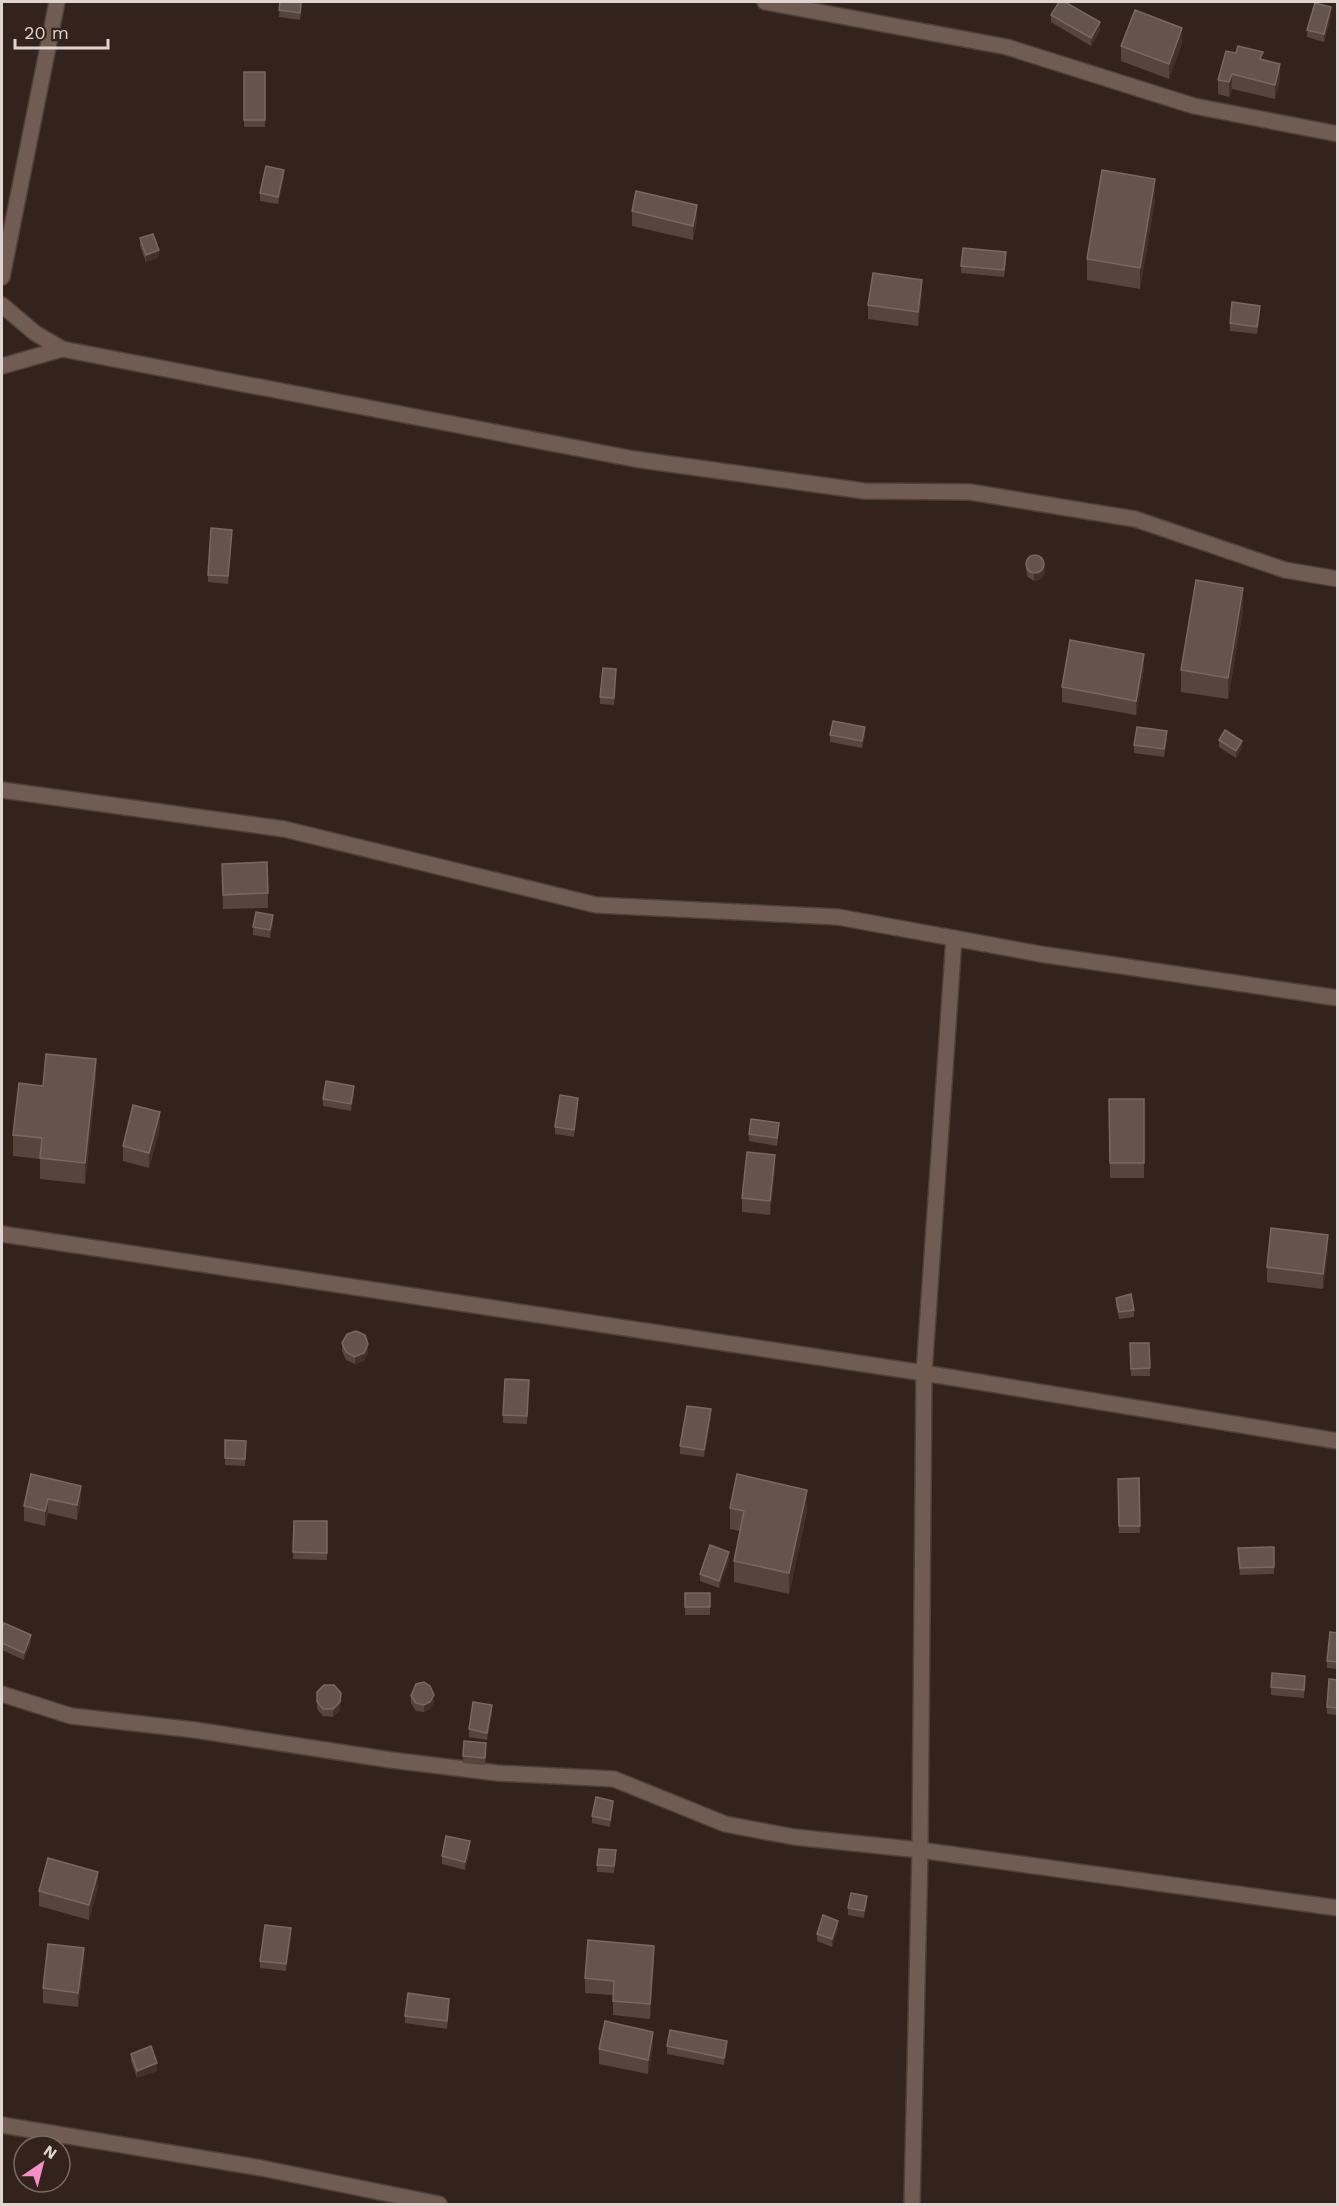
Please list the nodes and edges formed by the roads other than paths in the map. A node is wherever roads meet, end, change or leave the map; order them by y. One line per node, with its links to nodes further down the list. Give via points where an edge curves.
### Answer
1 (57, 2): 4 (street)
2 (765, 2): 3 (street, via 1007,47 1194,106)
3 (1338, 134)
4 (2, 277)
5 (2, 305): 6 (street, via 35,333)
6 (62, 349): 7 (street); 8 (street, via 634,459 864,491 970,492 1135,519 1285,570)
7 (2, 366)
8 (1338, 579)
9 (2, 790): 10 (street, via 284,829 596,905 838,917)
10 (954, 938): 11 (street); 13 (street)
11 (1338, 998)
12 (2, 1234): 13 (street)
13 (924, 1373): 14 (street); 16 (street)
14 (1338, 1441)
15 (2, 1695): 16 (street, via 71,1716 195,1730 390,1760 497,1773 614,1779 725,1824 794,1837)
16 (920, 1850): 17 (street); 20 (street)
17 (1338, 1908)
18 (2, 2125): 19 (street, via 261,2168)
19 (439, 2205)
20 (912, 2205)

